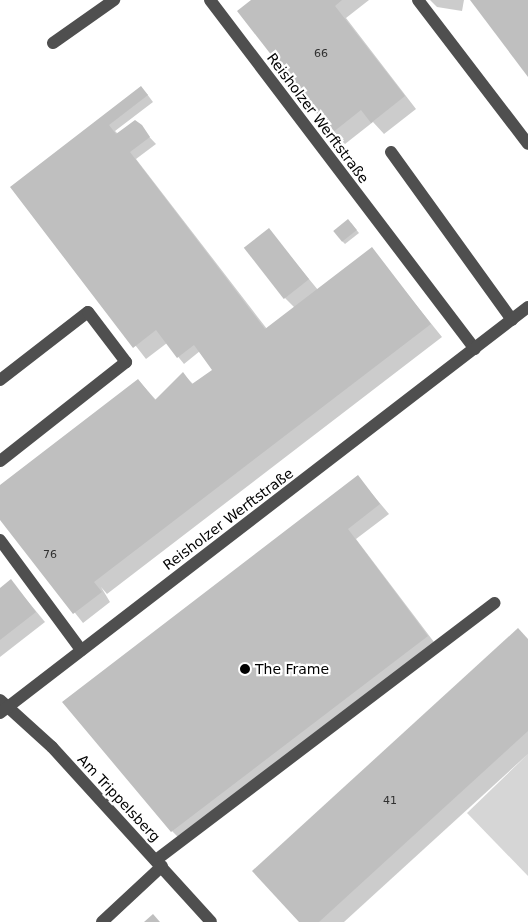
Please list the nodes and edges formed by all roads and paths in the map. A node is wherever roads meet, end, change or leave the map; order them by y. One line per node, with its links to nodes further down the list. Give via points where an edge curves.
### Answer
1 (114, 0): 4 (street)
2 (210, 0): 9 (street, Reisholzer Werftstraße)
3 (418, 0): 5 (street)
4 (53, 44)
5 (528, 144)
6 (391, 152): 8 (street)
7 (528, 307): 8 (street, Reisholzer Werftstraße)
8 (512, 320): 9 (street, Reisholzer Werftstraße)
9 (475, 349): 14 (street, Reisholzer Werftstraße)
10 (0, 380): 11 (street, via 88,312 126,362)
11 (0, 461)
12 (0, 540): 14 (street)
13 (495, 603): 16 (street)
14 (81, 650): 15 (street, Reisholzer Werftstraße)
15 (3, 706): 16 (street, Am Trippelsberg)
16 (159, 863): 17 (street); 18 (street, Am Trippelsberg)
17 (102, 922)
18 (211, 922)

